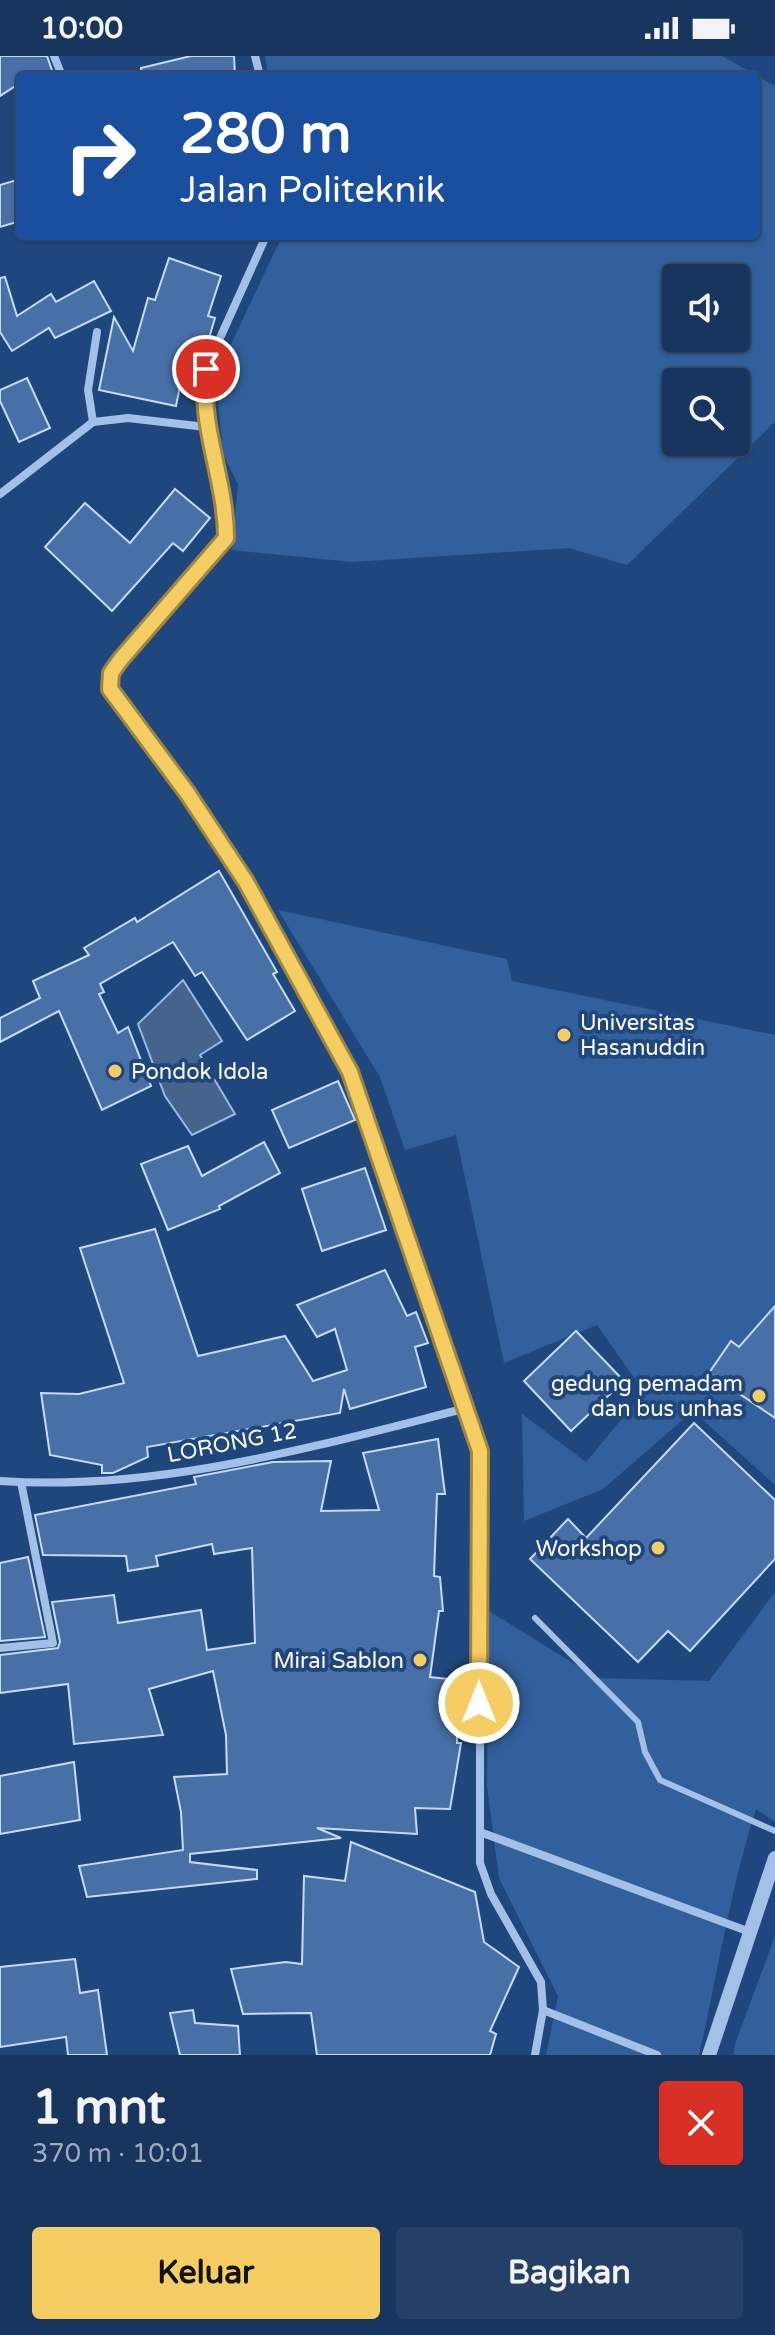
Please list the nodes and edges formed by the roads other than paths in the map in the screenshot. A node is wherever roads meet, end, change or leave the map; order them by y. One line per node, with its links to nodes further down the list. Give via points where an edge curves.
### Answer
1 (264, 240): 4 (street, via 206,369)
2 (97, 332): 3 (street, via 88,390)
3 (93, 422): 4 (street, via 128,418); 5 (street)
4 (206, 427): 6 (street, via 226,538 121,659 111,673 110,689 246,882 350,1072)
5 (0, 494)
6 (467, 1408): 8 (street, LORONG 12, via 147,1477); 12 (street, via 480,1451)
7 (0, 1481): 8 (street, LORONG 12)
8 (21, 1482): 10 (street, via 53,1643)
9 (535, 1618): 11 (lane, via 638,1722 645,1752 660,1780)
10 (0, 1648)
11 (775, 1831)
12 (480, 1832): 14 (street); 15 (street, via 480,1863 491,1894 541,1982)
13 (775, 1858): 14 (street)
14 (750, 1932): 18 (street)
15 (543, 2010): 16 (street); 17 (street)
16 (535, 2055)
17 (657, 2055)
18 (709, 2055)

